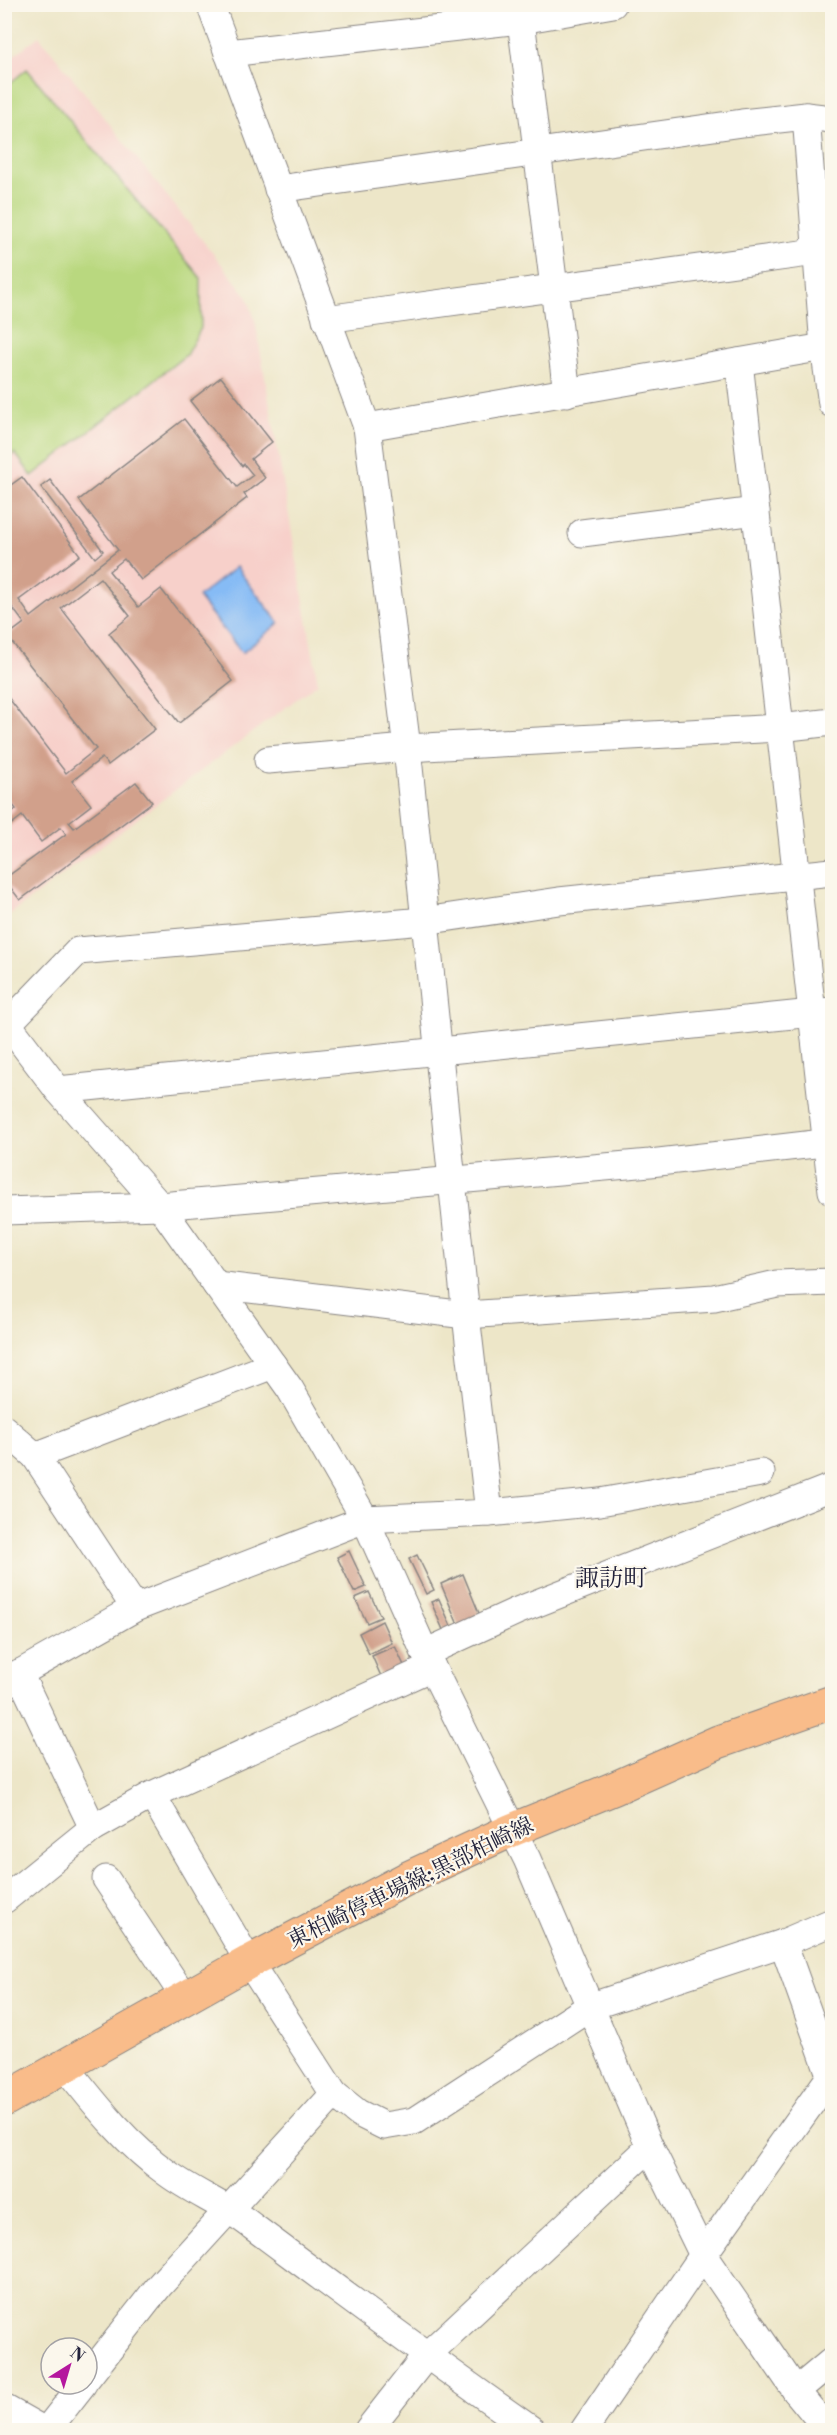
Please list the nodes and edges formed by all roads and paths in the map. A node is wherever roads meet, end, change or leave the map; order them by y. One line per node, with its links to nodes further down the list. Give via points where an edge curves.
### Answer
1 (210, 4): 4 (street)
2 (613, 4): 3 (street)
3 (520, 12): 4 (street); 6 (street)
4 (228, 53): 7 (street)
5 (819, 118): 6 (street, via 742,123); 8 (street)
6 (537, 154): 7 (street); 9 (street)
7 (278, 189): 10 (street)
8 (816, 252): 9 (street); 11 (street)
9 (554, 287): 10 (street); 13 (street)
10 (326, 319): 15 (street)
11 (824, 347): 12 (street); 14 (street)
12 (739, 362): 13 (street); 16 (street)
13 (567, 393): 15 (street)
14 (832, 404)
15 (367, 428): 20 (street)
16 (756, 511): 17 (street); 19 (street)
17 (582, 533)
18 (832, 722): 19 (street)
19 (780, 728): 20 (street); 23 (street)
20 (407, 748): 21 (street); 24 (street)
21 (268, 760)
22 (832, 872): 23 (street)
23 (797, 876): 24 (street, via 559,901); 25 (street)
24 (424, 921): 26 (street, via 78,951); 27 (street)
25 (822, 1012): 27 (street); 29 (street)
26 (6, 1024): 28 (street)
27 (438, 1053): 28 (street); 30 (street)
28 (58, 1089): 32 (street)
29 (830, 1142): 30 (street); 31 (street)
30 (454, 1181): 32 (street); 36 (street)
31 (832, 1191)
32 (160, 1206): 33 (street); 35 (street)
33 (4, 1211)
34 (832, 1282): 36 (street, via 777,1284 714,1298)
35 (216, 1285): 36 (street); 37 (street)
36 (466, 1315): 42 (street)
37 (273, 1365): 39 (street); 43 (street)
38 (4, 1429): 39 (street)
39 (35, 1456): 44 (street)
40 (761, 1473): 42 (street, via 600,1502)
41 (832, 1487): 45 (street, via 517,1611)
42 (489, 1513): 43 (street)
43 (365, 1519): 44 (street); 45 (street)
44 (135, 1608): 46 (street)
45 (429, 1660): 48 (street); 50 (street)
46 (12, 1677): 49 (street)
47 (832, 1702): 50 (main road, 東柏崎停車場線;黒部柏崎線, via 718,1742)
48 (152, 1795): 49 (street); 55 (street)
49 (93, 1828): 52 (street)
50 (512, 1830): 55 (main road, 東柏崎停車場線;黒部柏崎線, via 408,1878); 57 (street)
51 (106, 1879): 56 (street)
52 (4, 1900)
53 (832, 1922): 54 (street)
54 (783, 1943): 57 (street); 59 (street)
55 (249, 1962): 56 (main road, 東柏崎停車場線;黒部柏崎線); 60 (street)
56 (185, 1998): 58 (main road, 東柏崎停車場線;黒部柏崎線)
57 (589, 2007): 60 (street, via 414,2121 384,2126 358,2113); 62 (street)
58 (64, 2065): 61 (main road, 東柏崎停車場線;黒部柏崎線); 63 (street, via 144,2156)
59 (829, 2085): 64 (street)
60 (334, 2094): 63 (street)
61 (4, 2100)
62 (650, 2147): 64 (street); 65 (street)
63 (230, 2209): 65 (street); 67 (street, via 159,2286)
64 (703, 2255): 68 (street); 74 (street)
65 (426, 2356): 72 (street); 73 (street)
66 (832, 2361): 68 (street)
67 (99, 2363)
68 (796, 2391): 75 (street)
69 (73, 2396): 71 (street)
70 (4, 2408): 71 (street)
71 (45, 2430)
72 (368, 2430)
73 (532, 2430)
74 (584, 2430)
75 (828, 2430)

